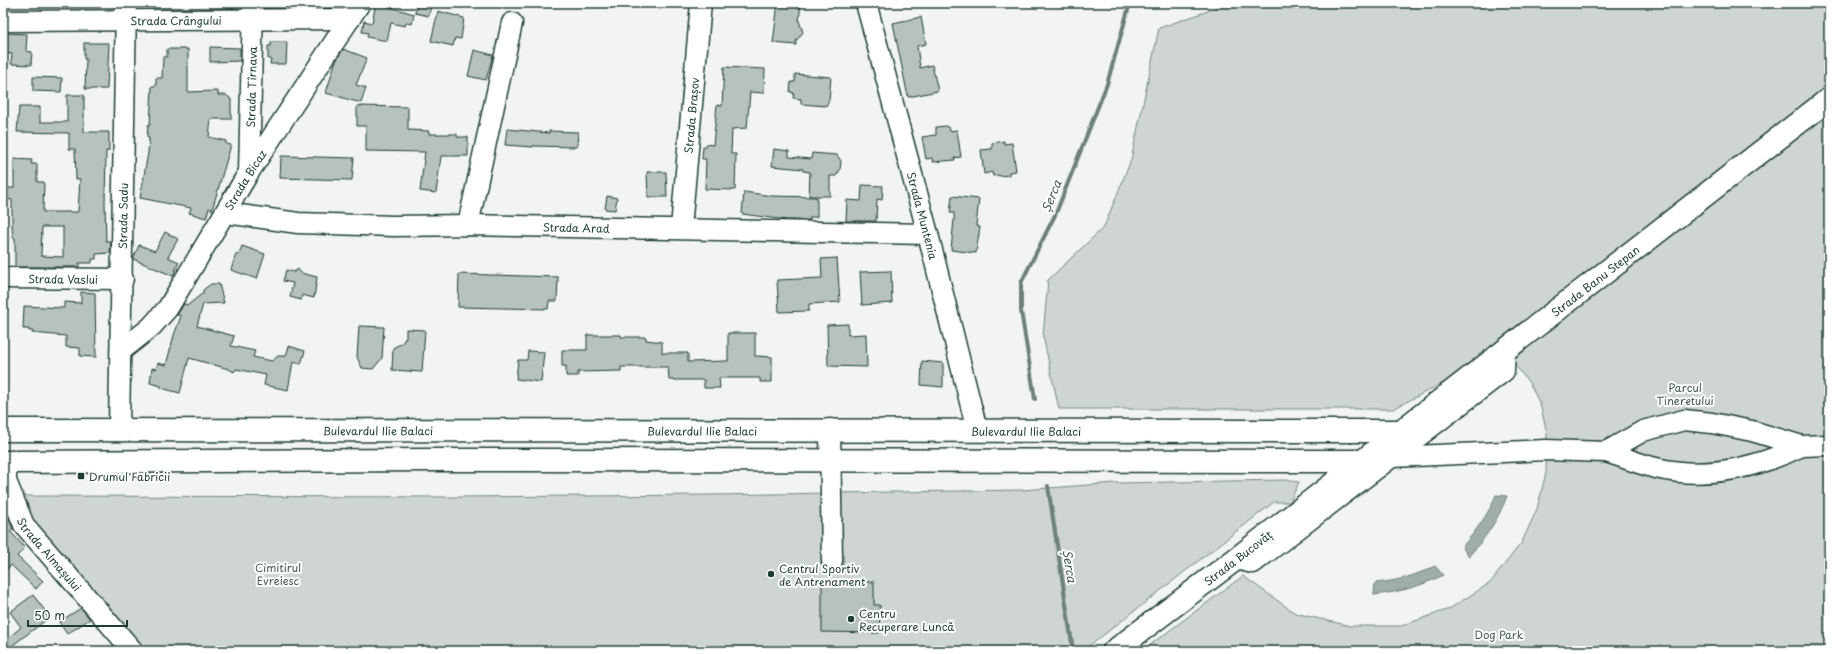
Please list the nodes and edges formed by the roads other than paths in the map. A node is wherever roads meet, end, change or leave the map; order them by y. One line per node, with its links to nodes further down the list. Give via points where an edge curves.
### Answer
1 (360, 3): 6 (street, Strada Bicaz)
2 (701, 3): 13 (street, Strada Brașov)
3 (866, 3): 14 (street, Strada Muntenia)
4 (252, 11): 5 (street, Strada Crângului); 6 (street, Strada Crângului); 10 (street, Strada Tîrnava)
5 (126, 12): 7 (street, Strada Crângului); 16 (street, Strada Sadu)
6 (350, 19): 10 (street, Strada Bicaz)
7 (3, 21)
8 (512, 24): 12 (street)
9 (1829, 99): 18 (main road, Strada Banu Stepan)
10 (249, 172): 11 (street, Strada Bicaz)
11 (226, 213): 12 (street, Strada Arad, via 298,223); 17 (street, Strada Bicaz, via 168,308 151,327)
12 (468, 225): 13 (street, Strada Arad)
13 (681, 228): 14 (street, Strada Arad)
14 (928, 234): 23 (street, Strada Muntenia)
15 (3, 278): 16 (street, Strada Vaslui)
16 (123, 279): 17 (street, Strada Sadu)
17 (122, 350): 21 (street, Strada Sadu)
18 (1504, 351): 24 (main road, Strada Banu Stepan); 28 (street, via 1504,371)
19 (3, 430): 20 (main road, Bulevardul Ilie Balaci)
20 (50, 430): 21 (main road, Bulevardul Ilie Balaci); 30 (main road)
21 (119, 430): 22 (main road, Bulevardul Ilie Balaci)
22 (830, 430): 23 (main road, Bulevardul Ilie Balaci); 29 (street)
23 (977, 430): 24 (main road, Bulevardul Ilie Balaci)
24 (1401, 430): 31 (main road, Strada Banu Stepan)
25 (1829, 445): 26 (street)
26 (1802, 446): 27 (street, via 1752,465 1723,472 1692,473 1656,468); 27 (street, via 1752,431 1684,420 1644,431)
27 (1606, 452): 28 (street, via 1546,450)
28 (1392, 457): 31 (street); 33 (street, via 1253,563)
29 (830, 460): 30 (main road); 31 (main road); 34 (street)
30 (51, 462): 32 (main road)
31 (1361, 462): 33 (main road, Strada Bucovăț)
32 (4, 472): 35 (street, Strada Almașului, via 24,525)
33 (1236, 559): 36 (main road, Strada Bucovăț)
34 (832, 561)
35 (133, 651)
36 (1114, 651)

